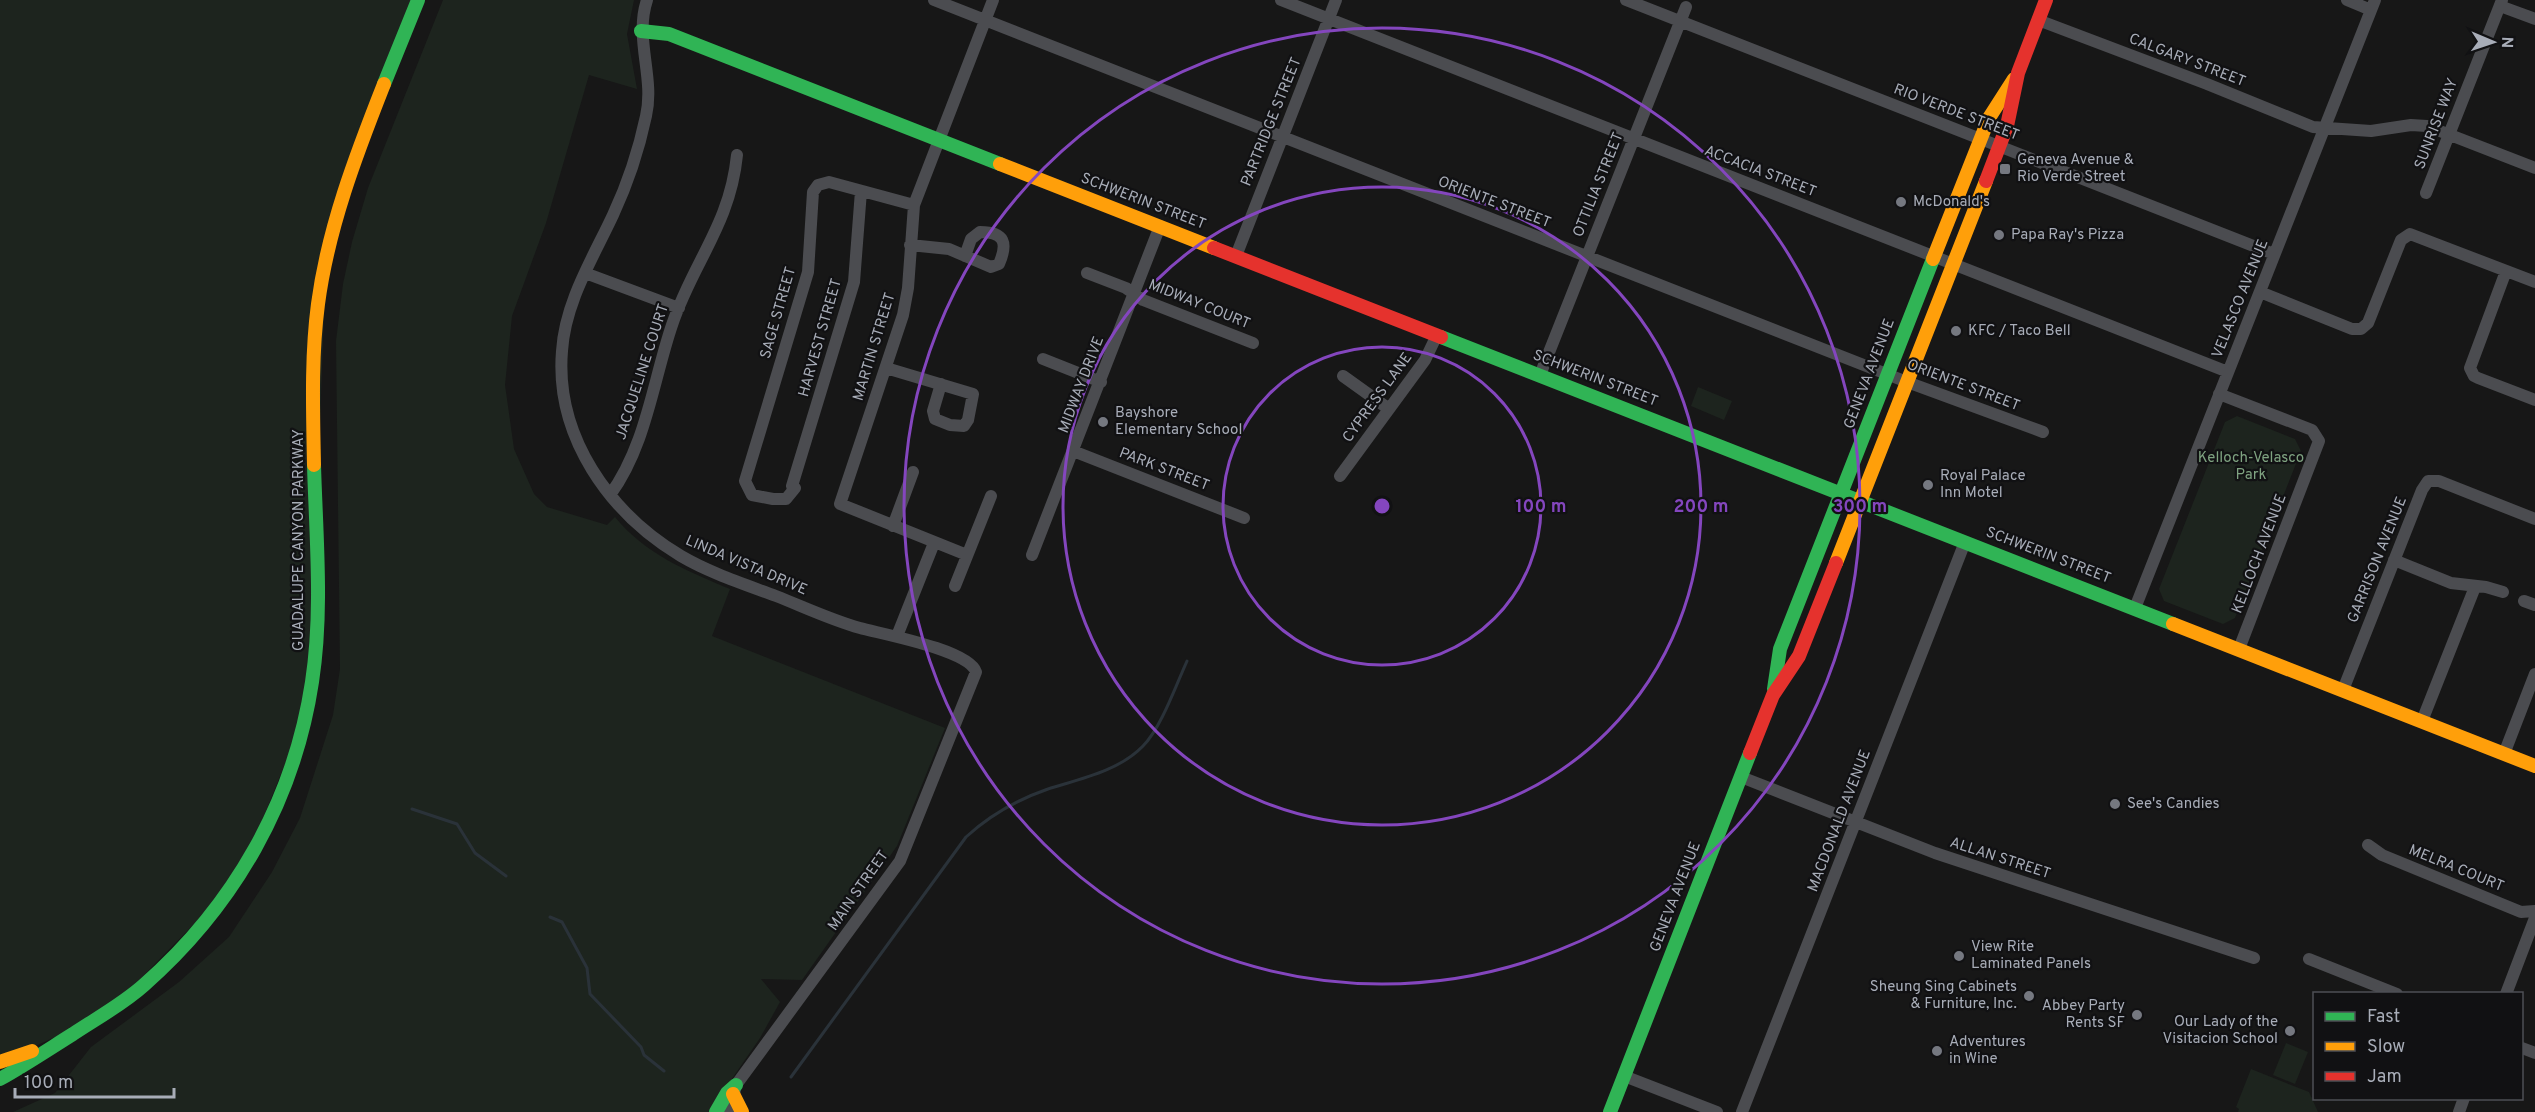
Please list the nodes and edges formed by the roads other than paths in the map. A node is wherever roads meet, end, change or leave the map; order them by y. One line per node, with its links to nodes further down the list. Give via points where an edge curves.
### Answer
1 (418, 0): 100 (main road, GUADALUPE CANYON PARKWAY, via 347,184 322,280 314,372 316,655 305,726 291,772 257,848 204,926 144,985)
2 (647, 0): 18 (street, LINDA VISTA DRIVE)
3 (934, 0): 15 (street, ORIENTE STREET)
4 (993, 0): 15 (street, MARTIN STREET)
5 (1281, 0): 13 (street, ACCACIA STREET)
6 (1336, 0): 13 (street, PARTRIDGE STREET)
7 (1626, 0): 17 (street, RIO VERDE STREET)
8 (2046, 0): 16 (main road, GENEVA AVENUE)
9 (2347, 0): 11 (street)
10 (2501, 3): 14 (street); 21 (street, SUNRISE WAY)
11 (2373, 5): 20 (street, VELASCO AVENUE)
12 (1686, 7): 17 (street, OTTILIA STREET)
13 (1329, 19): 22 (street, PARTRIDGE STREET); 24 (street, ACCACIA STREET)
14 (2535, 19)
15 (985, 20): 22 (street, ORIENTE STREET); 23 (street, MARTIN STREET)
16 (2038, 20): 19 (main road, GENEVA AVENUE); 20 (street, CALGARY STREET, via 2304,125)
17 (1680, 21): 24 (street, OTTILIA STREET); 25 (street, RIO VERDE STREET)
18 (641, 31): 23 (main road, SCHWERIN STREET, via 669,34); 41 (street, LINDA VISTA DRIVE, via 648,96 646,114 619,200)
19 (2018, 73): 25 (main road, GENEVA AVENUE, via 1995,106); 26 (main road, GENEVA AVENUE)
20 (2324, 129): 21 (street, CALGARY STREET, via 2371,131 2418,124); 34 (street, VELASCO AVENUE)
21 (2450, 134): 28 (street, CALGARY STREET); 30 (street, SUNRISE WAY)
22 (1282, 137): 36 (street, PARTRIDGE STREET); 37 (street, ORIENTE STREET)
23 (939, 139): 31 (street, MARTIN STREET); 32 (main road, SCHWERIN STREET)
24 (1634, 139): 37 (street, OTTILIA STREET); 38 (street, ACCACIA STREET)
25 (1981, 139): 26 (street, RIO VERDE STREET); 38 (main road, GENEVA AVENUE)
26 (2000, 147): 34 (street, RIO VERDE STREET); 39 (main road, GENEVA AVENUE)
27 (737, 155): 46 (street, JACQUELINE COURT, via 725,212)
28 (2535, 168)
29 (861, 191): 31 (street, SAGE STREET); 65 (street, HARVEST STREET, via 854,282 792,486); 65 (street, SAGE STREET, via 829,182 818,184 813,192 808,272 745,481 752,495 772,500 786,499)
30 (2426, 193)
31 (914, 206): 33 (street, MARTIN STREET)
32 (1160, 226): 36 (main road, SCHWERIN STREET); 45 (street, MIDWAY DRIVE)
33 (910, 245): 35 (street, via 949,249); 50 (street, MARTIN STREET, via 906,302)
34 (2274, 254): 44 (street, VELASCO AVENUE)
35 (965, 256)
36 (1236, 256): 47 (main road, SCHWERIN STREET)
37 (1587, 256): 52 (street, ORIENTE STREET); 53 (street, OTTILIA STREET)
38 (1934, 257): 39 (street, ACCACIA STREET); 52 (main road, GENEVA AVENUE)
39 (1953, 264): 51 (street, ACCACIA STREET); 56 (main road, GENEVA AVENUE)
40 (2506, 271): 43 (street); 44 (street, via 2415,235 2405,236 2368,323 2357,330); 59 (street, via 2470,363 2471,372)
41 (585, 273): 46 (street); 67 (street, LINDA VISTA DRIVE, via 565,327 563,397 575,439)
42 (1087, 273): 45 (street, MIDWAY COURT)
43 (2535, 282)
44 (2259, 292): 51 (street, VELASCO AVENUE)
45 (1133, 294): 48 (street, MIDWAY COURT); 55 (street, MIDWAY DRIVE)
46 (679, 308): 67 (street, JACQUELINE COURT, via 649,407 623,474)
47 (1437, 335): 53 (main road, SCHWERIN STREET); 60 (street, CYPRESS LANE, via 1425,360)
48 (1253, 343)
49 (1043, 359): 55 (street)
50 (886, 368): 57 (street); 72 (street, MARTIN STREET, via 840,504)
51 (2228, 372): 58 (street, VELASCO AVENUE)
52 (1888, 374): 56 (street, ORIENTE STREET); 66 (main road, GENEVA AVENUE)
53 (1540, 375): 66 (main road, SCHWERIN STREET)
54 (1343, 376): 60 (street)
55 (1101, 382): 62 (street, MIDWAY DRIVE)
56 (1907, 382): 61 (street, ORIENTE STREET); 69 (main road, GENEVA AVENUE)
57 (941, 384)
58 (2219, 394): 81 (street, VELASCO AVENUE); 83 (street, KELLOCH AVENUE, via 2312,430 2319,441)
59 (2535, 400)
60 (1389, 409): 64 (street, CYPRESS LANE)
61 (2043, 432)
62 (1073, 451): 70 (street, PARK STREET); 76 (street, MIDWAY DRIVE)
63 (914, 472): 72 (street)
64 (1340, 476)
65 (795, 488)
66 (1841, 493): 69 (main road, SCHWERIN STREET); 87 (main road, GENEVA AVENUE, via 1780,649)
67 (610, 495): 82 (street, LINDA VISTA DRIVE, via 649,534 699,565 840,621)
68 (991, 496): 75 (street)
69 (1860, 501): 73 (main road, SCHWERIN STREET); 87 (main road, GENEVA AVENUE, via 1799,656)
70 (1244, 518)
71 (2535, 519): 77 (street, GARRISON AVENUE, via 2439,481 2428,482)
72 (893, 526): 74 (street, MARTIN STREET)
73 (1965, 542): 81 (main road, SCHWERIN STREET); 92 (street, MACDONALD AVENUE)
74 (934, 543): 75 (street, MARTIN STREET); 82 (street)
75 (967, 555): 78 (street)
76 (1032, 555)
77 (2394, 560): 79 (street, via 2451,583); 86 (street, GARRISON AVENUE)
78 (955, 586)
79 (2475, 586): 80 (street); 88 (street)
80 (2503, 592)
81 (2135, 608): 83 (main road, SCHWERIN STREET)
82 (897, 636): 84 (street, LINDA VISTA DRIVE, via 970,662)
83 (2240, 649): 86 (main road, SCHWERIN STREET)
84 (975, 668): 104 (street, MAIN STREET, via 976,676 900,861)
85 (2535, 674): 89 (street)
86 (2343, 690): 88 (main road, SCHWERIN STREET)
87 (1773, 695): 91 (main road, GENEVA AVENUE)
88 (2422, 721): 89 (main road, SCHWERIN STREET)
89 (2504, 754): 90 (main road, SCHWERIN STREET)
90 (2535, 766)
91 (1741, 777): 92 (street, ALLAN STREET); 102 (main road, GENEVA AVENUE)
92 (1856, 822): 96 (street, ALLAN STREET, via 1935,853); 110 (street, MACDONALD AVENUE)
93 (2368, 845): 94 (street, MELRA COURT, via 2382,855 2521,912)
94 (2535, 911)
95 (2535, 918): 99 (street)
96 (2254, 958)
97 (2309, 958): 98 (street)
98 (2394, 992)
99 (2506, 992)
100 (65, 1039): 101 (main road, GUADALUPE CANYON PARKWAY); 103 (main road, GUADALUPE CANYON PARKWAY)
101 (0, 1062)
102 (1624, 1076): 108 (main road, GENEVA AVENUE); 109 (street)
103 (0, 1079)
104 (735, 1090): 105 (main road, via 727,1093); 106 (street, MAIN STREET); 107 (main road)
105 (716, 1112)
106 (730, 1112)
107 (742, 1112)
108 (1610, 1112)
109 (1717, 1112)
110 (1742, 1112)

